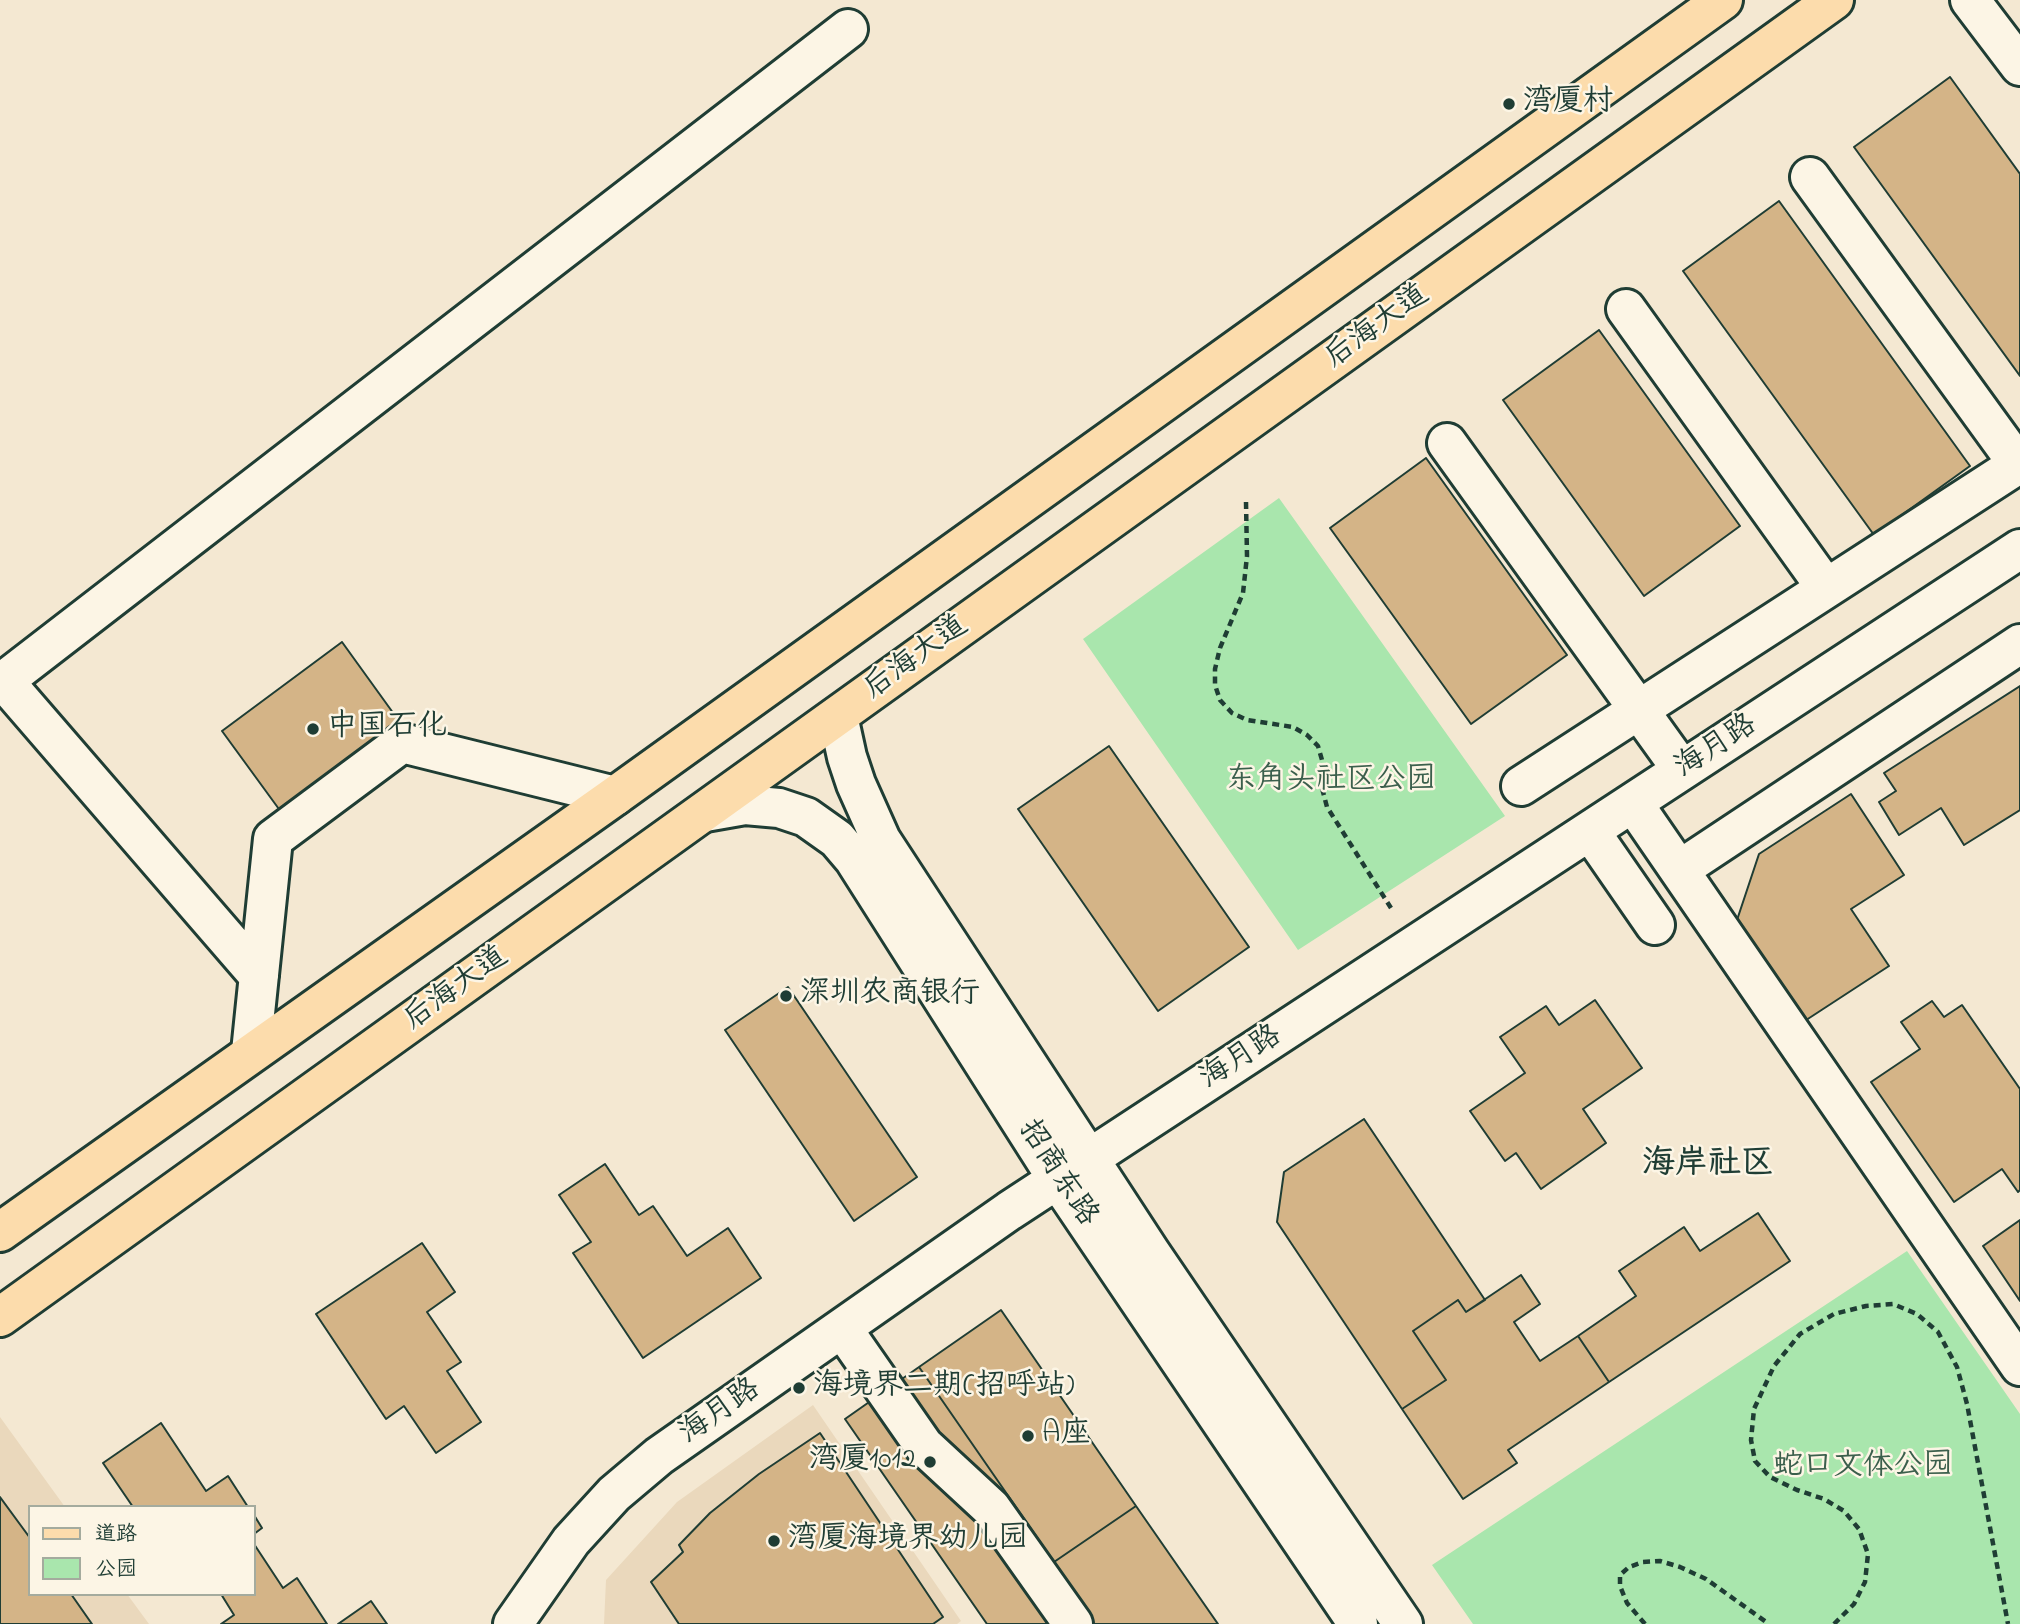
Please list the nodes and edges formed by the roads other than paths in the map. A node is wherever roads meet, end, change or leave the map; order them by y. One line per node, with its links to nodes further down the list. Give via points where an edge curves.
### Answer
1 (1723, 0): 18 (main road)
2 (1834, 0): 15 (main road, 后海大道)
3 (1970, 0): 5 (street)
4 (848, 29): 13 (street)
5 (2020, 66)
6 (1810, 177): 9 (street)
7 (1626, 309): 11 (street)
8 (1447, 443): 14 (street)
9 (2019, 463): 11 (street)
10 (2020, 549): 16 (street, 海月路)
11 (1826, 588): 14 (street)
12 (2020, 644): 22 (street)
13 (2, 683): 24 (street)
14 (1639, 710): 16 (street); 17 (street)
15 (838, 716): 20 (main road, 后海大道); 26 (street, 招商东路, via 856,784 881,840)
16 (1682, 771): 19 (street, 海月路)
17 (1521, 786)
18 (615, 796): 24 (street, via 402,743 273,839); 25 (main road)
19 (1633, 803): 21 (street, 海月路); 22 (street)
20 (705, 812): 27 (street, 招商东路, via 745,805 779,808 806,817 837,839); 29 (main road, 后海大道)
21 (1590, 831): 23 (street); 26 (street, 海月路)
22 (1679, 870): 31 (street)
23 (1655, 925)
24 (259, 976): 25 (street)
25 (251, 1052): 28 (main road)
26 (1090, 1159): 27 (street, 海月路); 35 (street, 招商东路)
27 (1058, 1180): 30 (street, 海月路); 34 (street, 招商东路)
28 (0, 1232)
29 (0, 1317)
30 (842, 1328): 32 (street, 海月路, via 659,1456 614,1494 571,1541); 33 (street, via 924,1446 990,1508)
31 (2020, 1366)
32 (532, 1615)
33 (1073, 1624)
34 (1358, 1624)
35 (1403, 1624)

